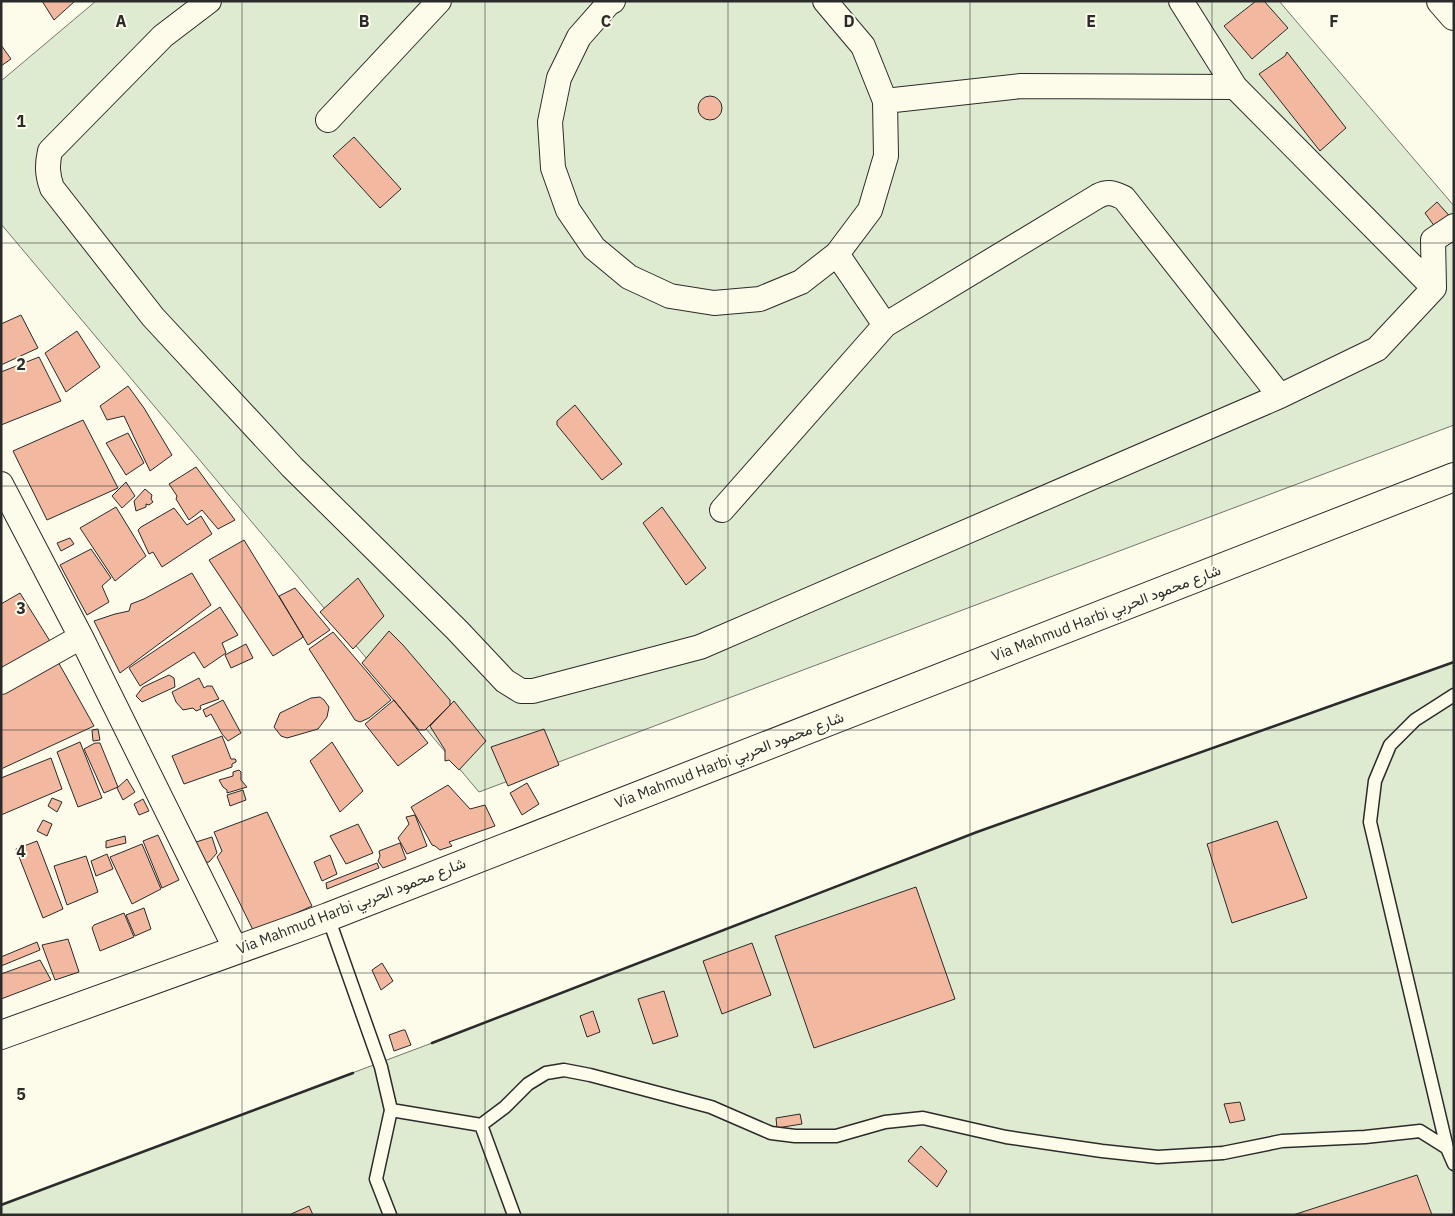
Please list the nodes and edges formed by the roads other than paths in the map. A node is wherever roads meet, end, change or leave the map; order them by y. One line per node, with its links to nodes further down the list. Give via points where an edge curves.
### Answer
1 (209, 1): 15 (street, via 163,36 50,151 47,166 52,188 154,317 292,467 505,681 521,691 533,691 700,647)
2 (439, 1): 10 (street)
3 (825, 1): 9 (street, via 863,46)
4 (1180, 1): 8 (street)
5 (1441, 1): 7 (street)
6 (609, 2): 12 (street, via 579,37 558,78 550,122 553,168 568,210 594,248 629,277 670,296 714,303 760,299 801,282)
7 (1454, 16)
8 (1236, 87): 9 (street, via 1021,86); 13 (street)
9 (884, 101): 12 (street, via 886,156 873,201 870,210)
10 (328, 120)
11 (1454, 226): 13 (street, via 1433,240)
12 (837, 254): 14 (street)
13 (1434, 288): 15 (street, via 1377,349)
14 (885, 325): 15 (street, via 1098,196 1106,192 1115,193 1124,198); 18 (street)
15 (1280, 396)
16 (1454, 477): 22 (street, Via Mahmud Harbi شارع محمود الحربي)
17 (4, 498): 19 (street)
18 (722, 510)
19 (81, 637): 20 (street); 23 (street)
20 (1, 682)
21 (1454, 695): 27 (lane, via 1415,720 1390,745 1375,781 1370,822)
22 (328, 917): 23 (street, Via Mahmud Harbi شارع محمود الحربي); 25 (lane, via 381,1067)
23 (236, 950): 24 (street, Via Mahmud Harbi شارع محمود الحربي)
24 (1, 1035)
25 (391, 1110): 26 (lane); 29 (lane, via 376,1179)
26 (481, 1125): 27 (lane, via 528,1084 546,1073 564,1070 711,1107 772,1133 795,1136 836,1136 885,1122 924,1118 1006,1137 1158,1157 1223,1153 1282,1141 1420,1131); 30 (lane)
27 (1447, 1148): 28 (lane)
28 (1454, 1164)
29 (390, 1215)
30 (514, 1215)

